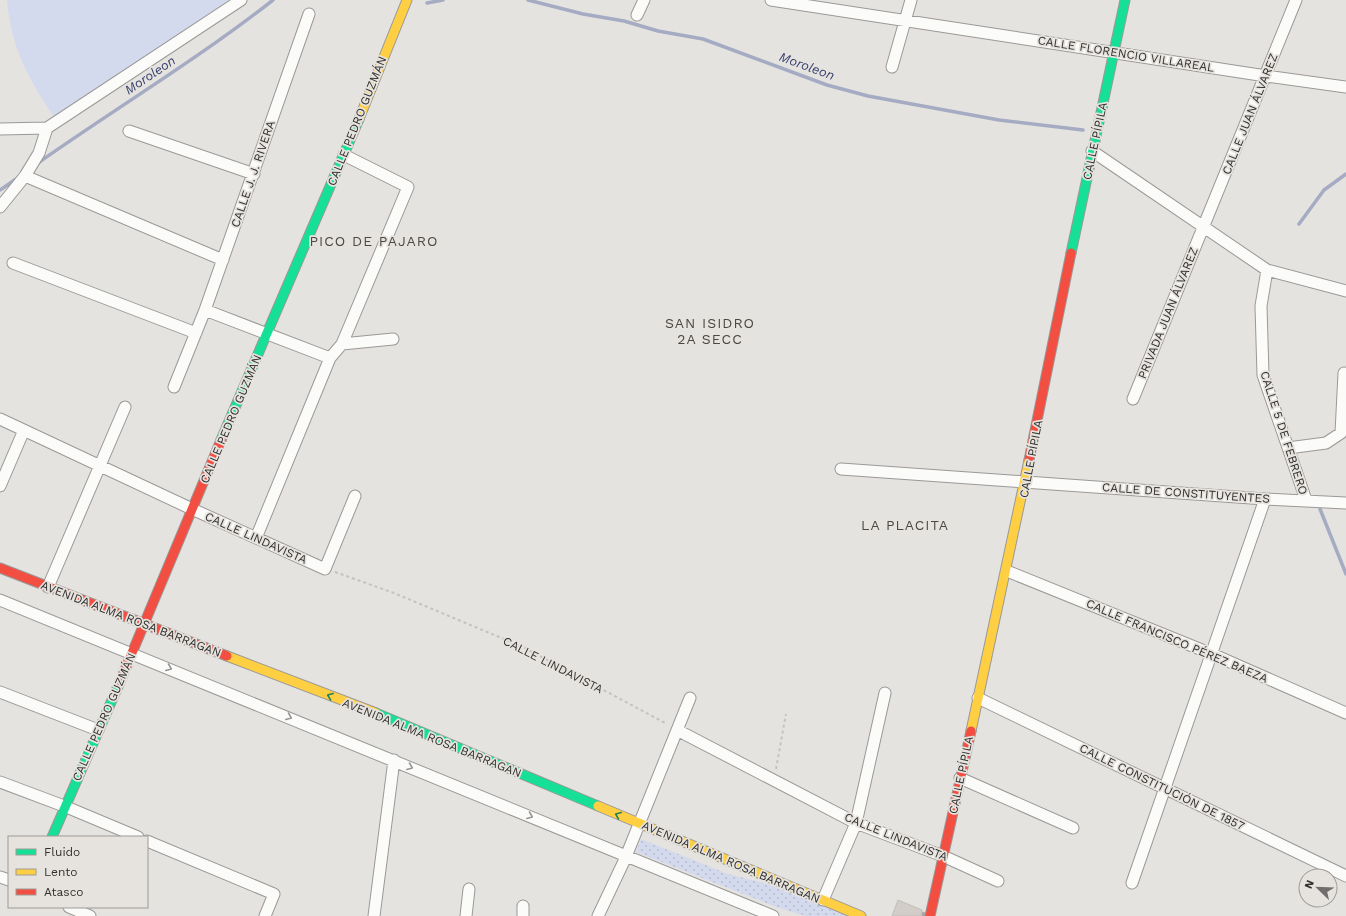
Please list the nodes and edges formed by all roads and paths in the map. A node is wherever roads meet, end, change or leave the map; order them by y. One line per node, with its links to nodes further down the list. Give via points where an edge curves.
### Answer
1 (241, 0): 15 (street)
2 (407, 0): 19 (street, CALLE PEDRO GUZMÁN)
3 (644, 0): 9 (street)
4 (771, 0): 10 (street, CALLE FLORENCIO VILLAREAL)
5 (911, 0): 10 (street)
6 (1125, 0): 11 (street, CALLE PÍPILA)
7 (1296, 0): 13 (street, CALLE JUAN ÁLVAREZ)
8 (309, 14): 20 (street, CALLE J. J. RIVERA)
9 (638, 15)
10 (905, 19): 11 (street, CALLE FLORENCIO VILLAREAL); 12 (street)
11 (1114, 52): 13 (street, CALLE FLORENCIO VILLAREAL); 18 (street, CALLE PÍPILA)
12 (892, 67)
13 (1266, 76): 14 (street, CALLE FLORENCIO VILLAREAL); 23 (street, CALLE JUAN ÁLVAREZ)
14 (1346, 87)
15 (47, 128): 16 (street); 21 (street, via 39,154)
16 (0, 129)
17 (129, 131): 20 (street)
18 (1092, 151): 23 (street); 43 (street, CALLE PÍPILA)
19 (344, 155): 30 (street, CALLE PEDRO GUZMÁN); 32 (street, via 408,187)
20 (254, 174): 24 (street, CALLE J. J. RIVERA)
21 (25, 176): 22 (street); 24 (street)
22 (0, 207)
23 (1203, 227): 26 (street); 36 (street, PRIVADA JUAN ÁLVAREZ)
24 (224, 260): 28 (street, CALLE J. J. RIVERA)
25 (13, 263): 29 (street)
26 (1267, 270): 27 (street); 40 (street, CALLE 5 DE FEBRERO, via 1261,306 1263,374)
27 (1346, 291)
28 (205, 310): 29 (street, CALLE J. J. RIVERA); 30 (street)
29 (196, 333): 35 (street, CALLE J. J. RIVERA)
30 (268, 335): 33 (street); 49 (street, CALLE PEDRO GUZMÁN)
31 (393, 339): 32 (street)
32 (342, 344): 33 (street)
33 (330, 358): 50 (street)
34 (1344, 373): 40 (street, via 1342,433 1326,443)
35 (174, 387)
36 (1133, 399)
37 (125, 407): 41 (street)
38 (0, 419): 39 (street, CALLE LINDAVISTA)
39 (24, 430): 41 (street, CALLE LINDAVISTA); 44 (street)
40 (1288, 448): 47 (street, CALLE 5 DE FEBRERO)
41 (100, 466): 49 (street, CALLE LINDAVISTA); 54 (street)
42 (841, 469): 43 (street, CALLE DE CONSTITUYENTES)
43 (1026, 481): 46 (street, CALLE DE CONSTITUYENTES); 53 (street, CALLE PÍPILA)
44 (0, 486)
45 (355, 496): 52 (street)
46 (1264, 499): 47 (street, CALLE DE CONSTITUYENTES); 58 (street)
47 (1306, 500): 48 (street, CALLE DE CONSTITUYENTES)
48 (1346, 503)
49 (192, 509): 50 (street, CALLE LINDAVISTA); 56 (street, CALLE PEDRO GUZMÁN)
50 (256, 538): 52 (street, CALLE LINDAVISTA)
51 (0, 568): 54 (street, AVENIDA ALMA ROSA BARRAGAN)
52 (325, 569): 66 (path, CALLE LINDAVISTA, via 394,593 523,648)
53 (1007, 571): 58 (street, CALLE FRANCISCO PÉREZ BAEZA); 62 (street, CALLE PÍPILA)
54 (48, 587): 56 (street, AVENIDA ALMA ROSA BARRAGAN)
55 (0, 600): 57 (street)
56 (145, 625): 57 (street, CALLE PEDRO GUZMÁN); 74 (street, AVENIDA ALMA ROSA BARRAGAN, one-way to 56, via 376,713)
57 (133, 653): 65 (street, CALLE PEDRO GUZMÁN); 67 (street, one-way to 67)
58 (1212, 654): 63 (street, CALLE FRANCISCO PÉREZ BAEZA); 71 (street)
59 (0, 692): 65 (street)
60 (885, 693): 73 (street)
61 (690, 698): 66 (street)
62 (978, 698): 68 (street, CALLE PÍPILA); 71 (street, CALLE CONSTITUCIÓN DE 1857)
63 (1346, 713)
64 (786, 714): 69 (path)
65 (98, 730): 72 (street, CALLE PEDRO GUZMÁN)
66 (677, 730): 69 (street, CALLE LINDAVISTA); 74 (street)
67 (394, 760): 80 (street, one-way to 80); 90 (street)
68 (960, 778): 75 (street); 81 (street, CALLE PÍPILA)
69 (774, 780): 73 (street, CALLE LINDAVISTA)
70 (0, 782): 72 (street)
71 (1166, 788): 82 (street, CALLE CONSTITUCIÓN DE 1857); 84 (street)
72 (64, 806): 76 (street); 77 (street, CALLE PEDRO GUZMÁN)
73 (856, 823): 81 (street, CALLE LINDAVISTA); 86 (street)
74 (640, 824): 80 (street); 86 (street, AVENIDA ALMA ROSA BARRAGAN)
75 (1073, 828)
76 (120, 834): 78 (street)
77 (52, 836)
78 (132, 836)
79 (148, 841): 89 (street, via 274,894)
80 (627, 856): 92 (street); 93 (street)
81 (943, 856): 83 (street, CALLE LINDAVISTA); 95 (street, CALLE PÍPILA)
82 (1346, 876)
83 (998, 881)
84 (1132, 883)
85 (469, 889): 91 (street)
86 (823, 900): 94 (street, AVENIDA ALMA ROSA BARRAGAN)
87 (72, 908): 88 (street)
88 (90, 913)
89 (265, 916)
90 (374, 916)
91 (466, 916)
92 (598, 916)
93 (774, 916)
94 (861, 916)
95 (930, 916)

